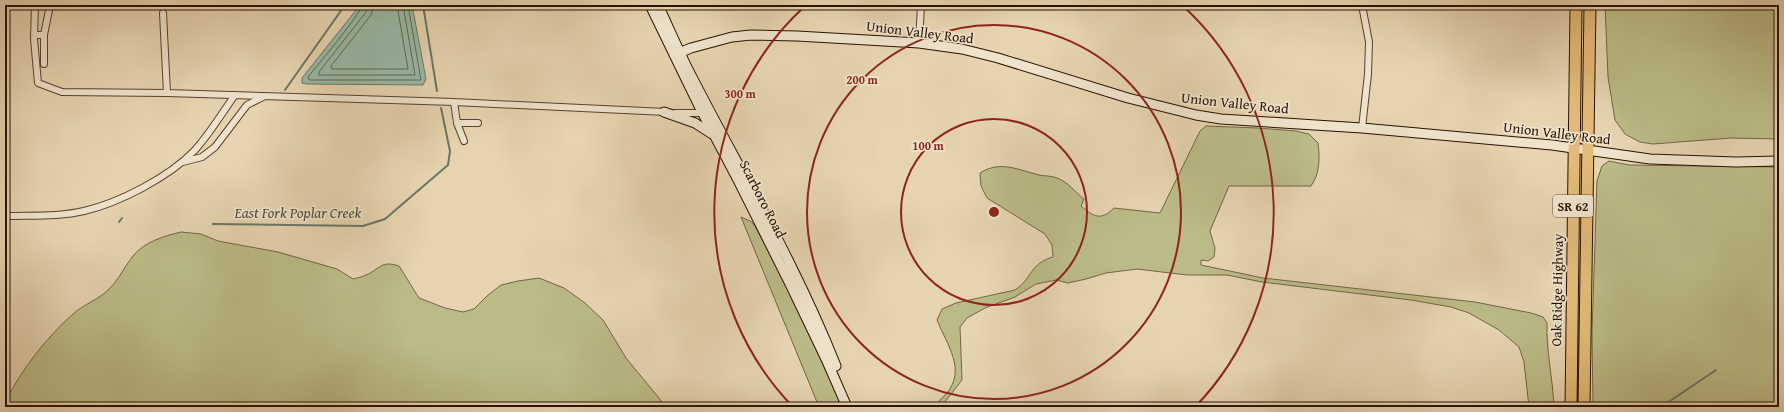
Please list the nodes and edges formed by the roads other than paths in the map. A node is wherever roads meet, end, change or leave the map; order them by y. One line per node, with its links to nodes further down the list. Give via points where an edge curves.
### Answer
1 (50, 5): 11 (street)
2 (650, 5): 15 (street, Scarboro Road)
3 (658, 5): 15 (street, Scarboro Road)
4 (921, 5): 12 (street)
5 (1362, 5): 25 (street, via 1369,42)
6 (1576, 5): 28 (highway, Oak Ridge Highway / SR 62)
7 (1590, 5): 29 (highway, Oak Ridge Highway / SR 62)
8 (35, 7): 10 (street)
9 (163, 14): 17 (street)
10 (34, 35): 11 (street); 14 (street)
11 (44, 35): 13 (street)
12 (919, 43): 15 (street, Union Valley Road, via 751,35 732,37); 25 (street, Union Valley Road, via 962,49 998,58 1177,112 1221,119)
13 (45, 50): 14 (street); 16 (street)
14 (35, 51): 17 (street, via 38,83 62,92)
15 (677, 53): 21 (street, Scarboro Road)
16 (44, 64)
17 (167, 93): 18 (street)
18 (235, 95): 19 (street); 31 (street)
19 (264, 97): 20 (street); 31 (street, via 248,105 215,147 202,157)
20 (454, 102): 22 (street); 23 (street)
21 (706, 111): 22 (street, via 686,114); 26 (street, Scarboro Road); 34 (street, Scarboro Road, via 770,224 821,329)
22 (664, 112): 26 (street, via 696,123)
23 (458, 123): 24 (street); 27 (street)
24 (478, 123)
25 (1362, 128): 28 (street, Union Valley Road)
26 (714, 136): 33 (street, Scarboro Road, via 794,293)
27 (464, 141)
28 (1574, 149): 29 (street, Union Valley Road); 35 (highway, Oak Ridge Highway / SR 62)
29 (1587, 151): 30 (street, Union Valley Road, via 1650,159); 36 (highway, Oak Ridge Highway / SR 62)
30 (1779, 161)
31 (182, 162): 32 (street, via 136,191 84,211 58,215)
32 (5, 216)
33 (847, 407)
34 (852, 407)
35 (1571, 407)
36 (1584, 407)

